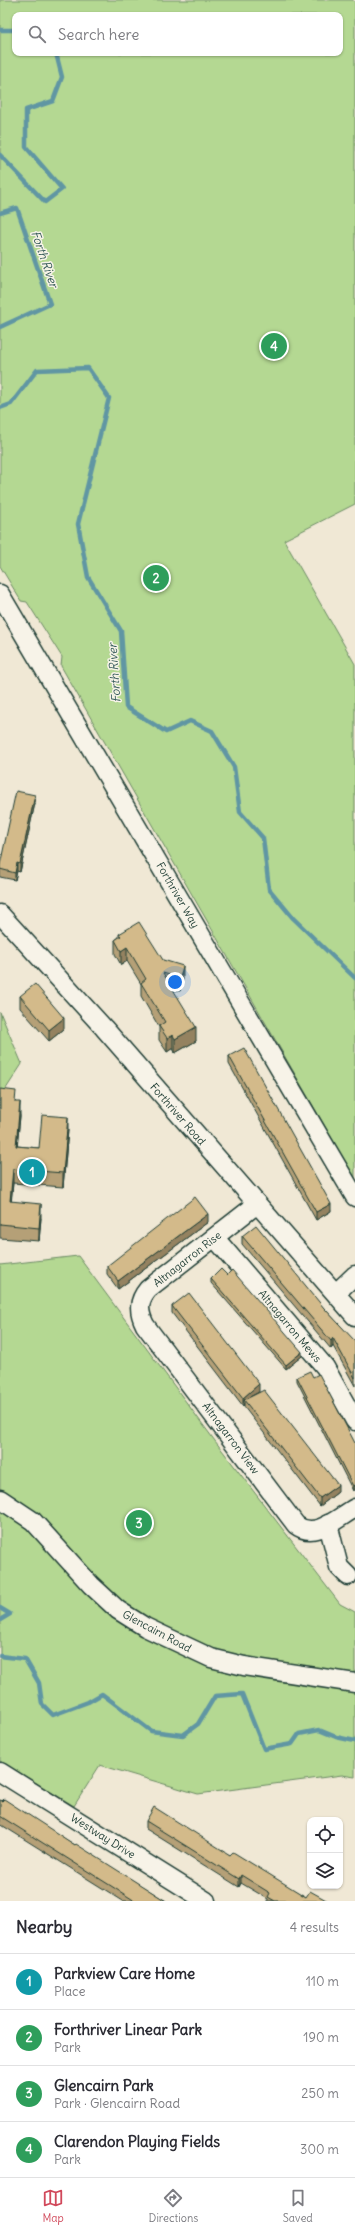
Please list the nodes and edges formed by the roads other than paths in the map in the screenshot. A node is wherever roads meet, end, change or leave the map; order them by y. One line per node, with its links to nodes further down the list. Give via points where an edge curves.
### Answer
1 (0, 594): 3 (street, Forthriver Way)
2 (0, 914): 4 (street, Forthriver Road)
3 (355, 1197)
4 (257, 1204): 5 (street, Altnagarron Rise); 7 (street, Forthriver Road)
5 (215, 1238): 9 (street, Altnagarron Rise, via 143,1295 140,1310); 10 (street, Altnagarron Mews, via 325,1367)
6 (355, 1275): 7 (street)
7 (336, 1293): 8 (street, Forthriver Road)
8 (355, 1316)
9 (145, 1324): 13 (street, Altnagarron View, via 296,1525 308,1531)
10 (355, 1421)
11 (0, 1499): 15 (street, Glencairn Road, via 33,1521 91,1586 118,1610 145,1627 211,1658 244,1666)
12 (355, 1508): 13 (street)
13 (328, 1524): 14 (street, via 339,1567)
14 (348, 1576)
15 (355, 1683)
16 (0, 1772): 17 (street, Westway Drive)
17 (206, 1901)

